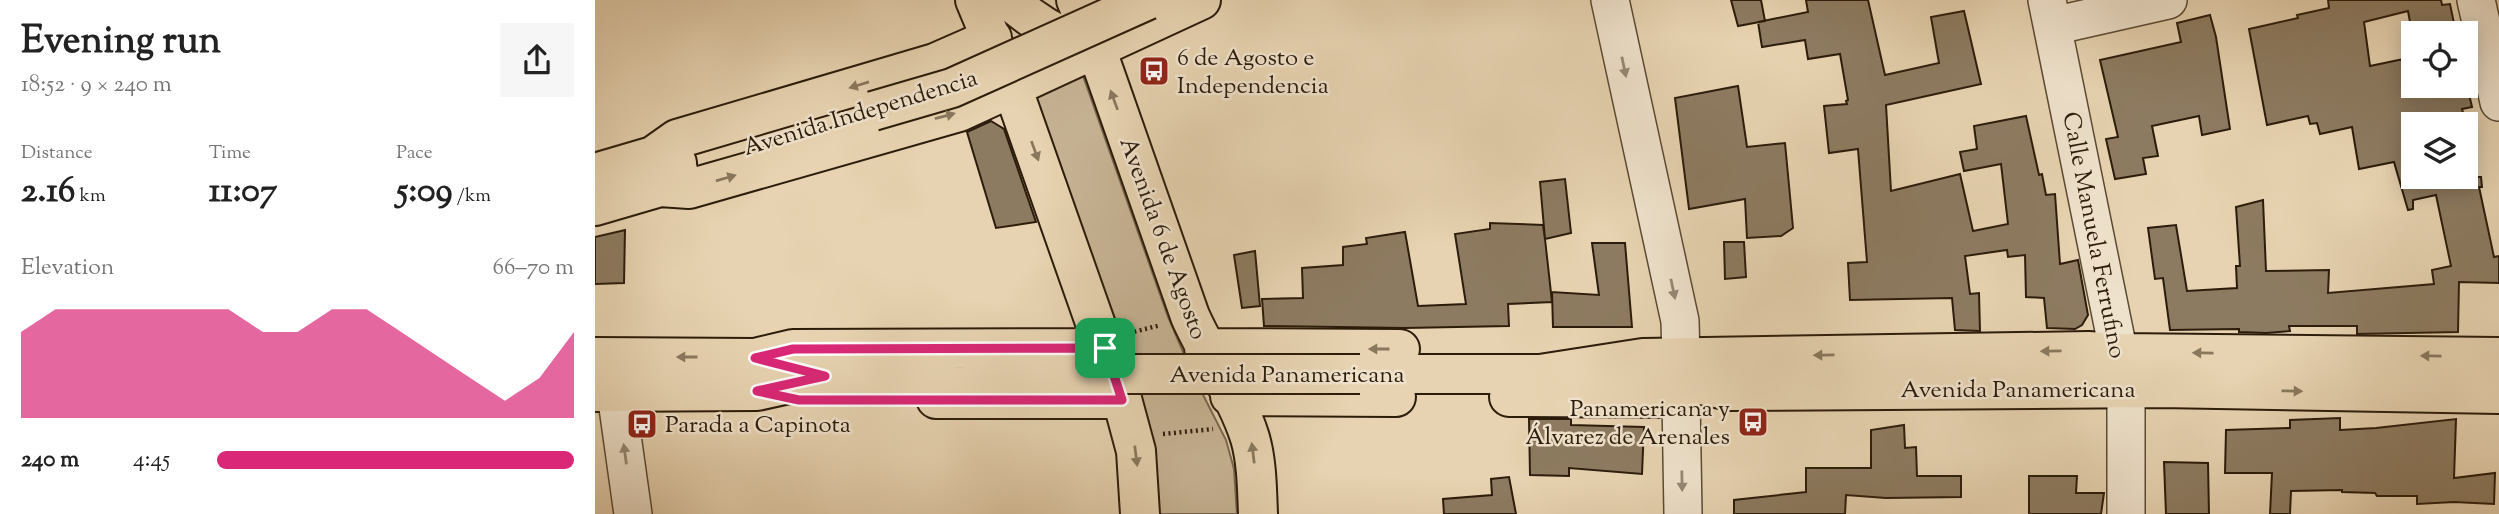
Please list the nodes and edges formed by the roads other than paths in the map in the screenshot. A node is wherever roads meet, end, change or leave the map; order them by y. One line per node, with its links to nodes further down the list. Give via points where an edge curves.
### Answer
1 (975, 0): 10 (main road)
2 (1009, 0): 11 (main road, via 1073,42)
3 (1077, 0): 11 (main road, Avenida 6 de Agosto)
4 (1148, 0): 14 (main road, Avenida Independencia, bridge, via 952,88)
5 (1201, 0): 11 (main road)
6 (1610, 0): 22 (street, one-way to 22, via 1680,321)
7 (2168, 0): 9 (street)
8 (2476, 0): 13 (street)
9 (2050, 13): 23 (street, Calle Manuela Ferrufino)
10 (992, 38): 12 (main road); 14 (main road, one-way to 14, via 935,63 677,139)
11 (1096, 48): 12 (main road); 18 (main road, Avenida 6 de Agosto, one-way to 11)
12 (1012, 87): 14 (main road, one-way to 12, via 689,189 959,112); 17 (main road, one-way to 17)
13 (2499, 102)
14 (665, 169): 15 (main road, Avenida Independencia); 16 (main road, Avenida Independencia)
15 (595, 173)
16 (595, 206)
17 (1115, 341): 24 (main road, via 793,349); 30 (main road)
18 (1204, 348): 21 (main road, one-way to 18, via 1583,350); 31 (main road, Avenida 6 de Agosto)
19 (2499, 356): 23 (main road, Avenida Panamericana, one-way to 23)
20 (595, 357): 24 (main road, Avenida Panamericana, one-way to 20)
21 (1643, 358): 22 (main road, Avenida Panamericana); 25 (main road, Avenida Panamericana)
22 (1681, 358): 23 (main road, Avenida Panamericana, one-way to 22, via 2088,351)
23 (2123, 371): 26 (main road, Avenida Panamericana); 28 (main road, Avenida Panamericana, one-way to 28); 36 (street, Calle Manuela Ferrufino)
24 (756, 374): 25 (main road, Avenida Panamericana, bridge); 27 (main road, Avenida Panamericana); 30 (main road, via 799,400)
25 (1539, 374): 26 (main road, Avenida Panamericana, via 1581,381 1681,381)
26 (1730, 391): 29 (main road)
27 (606, 392): 32 (street, one-way to 27)
28 (2499, 394)
29 (1681, 398): 31 (main road); 35 (street, one-way to 35)
30 (1122, 400): 33 (main road, one-way to 33, via 1136,451)
31 (1222, 412): 34 (main road, Avenida 6 de Agosto, one-way to 31, via 1251,441 1242,417)
32 (633, 514)
33 (1140, 514)
34 (1258, 514)
35 (1683, 514)
36 (2126, 514)

